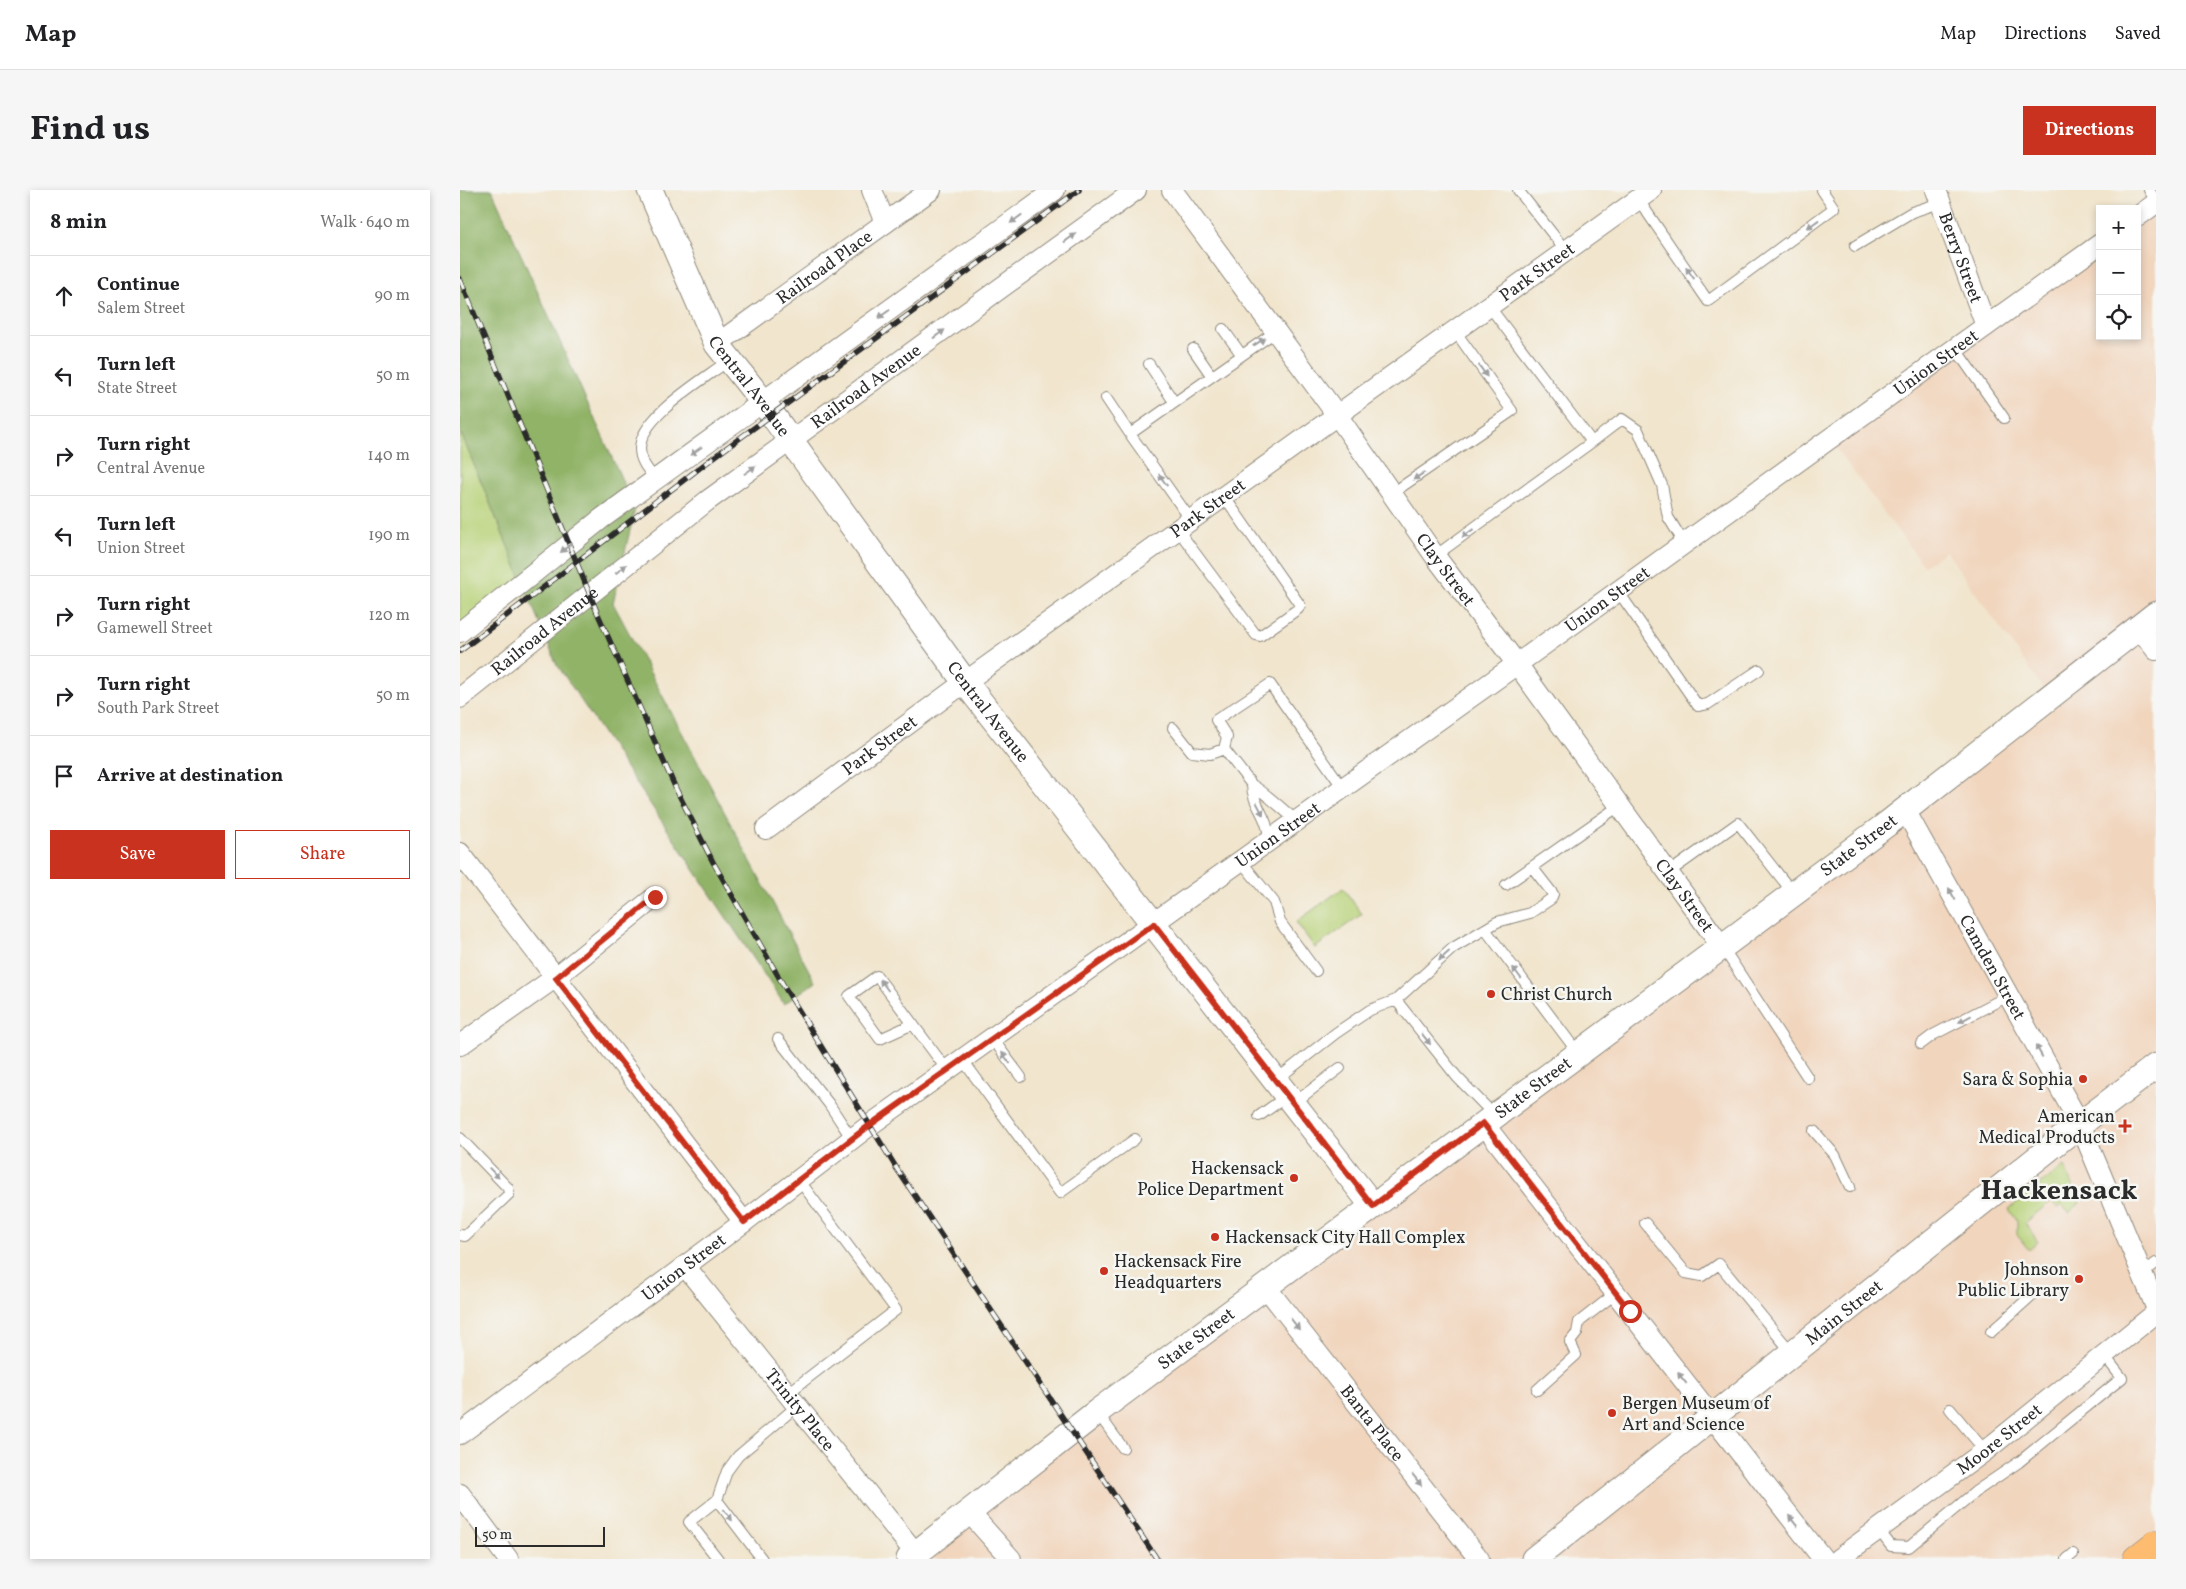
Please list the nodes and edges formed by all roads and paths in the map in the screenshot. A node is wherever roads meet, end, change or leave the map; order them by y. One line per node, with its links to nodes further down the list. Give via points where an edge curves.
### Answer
1 (650, 190): 25 (street, Central Avenue)
2 (872, 190): 14 (street)
3 (931, 190): 14 (street, Railroad Place)
4 (1055, 190): 30 (street, one-way to 30)
5 (1136, 190): 35 (street, Railroad Avenue, one-way to 5)
6 (1172, 190): 22 (street, Clay Street)
7 (1518, 190): 17 (lane)
8 (1822, 190): 10 (lane, one-way to 10, via 1834,208 1708,300)
9 (2148, 190): 12 (lane)
10 (1645, 195): 17 (street, Park Street)
11 (1938, 196): 15 (lane); 19 (street, Berry Street)
12 (2156, 202): 13 (street)
13 (2141, 214)
14 (885, 223): 25 (street, Railroad Place)
15 (1855, 246)
16 (2096, 247): 19 (street, Union Street)
17 (1566, 251): 18 (street, Park Street)
18 (1489, 306): 21 (street, Park Street); 36 (lane)
19 (1986, 326): 23 (street, Union Street)
20 (1223, 329): 26 (lane)
21 (1455, 331): 32 (street, Park Street); 38 (lane, one-way to 38, via 1512,411)
22 (1275, 332): 26 (lane, one-way to 22); 32 (street, Clay Street)
23 (1955, 348): 33 (lane); 41 (street, Union Street)
24 (1193, 349): 28 (lane)
25 (724, 352): 30 (street, Central Avenue); 37 (lane, via 649,426 640,448 642,462)
26 (1241, 354): 28 (lane)
27 (1149, 364): 31 (lane)
28 (1212, 375): 31 (lane)
29 (1106, 398): 34 (lane)
30 (763, 402): 35 (street, Central Avenue); 37 (street, one-way to 37)
31 (1174, 402): 34 (lane)
32 (1337, 415): 38 (street, Clay Street); 39 (street, Park Street)
33 (2004, 418)
34 (1130, 434): 40 (lane, one-way to 34)
35 (792, 441): 49 (street, Central Avenue); 50 (street, Railroad Avenue, one-way to 35, via 706,501)
36 (1592, 442): 41 (lane, via 1622,419 1638,430 1662,485 1668,517); 42 (lane, one-way to 42)
37 (656, 480): 45 (street, one-way to 45)
38 (1391, 494): 42 (street, Clay Street)
39 (1224, 496): 40 (street, Park Street); 40 (lane, via 1300,605 1298,609 1260,636 1256,635)
40 (1184, 525): 49 (street, Park Street)
41 (1684, 543): 43 (street, Union Street)
42 (1435, 556): 47 (street, Clay Street)
43 (1618, 591): 47 (street, Union Street); 48 (lane, via 1698,706 1708,704)
44 (2147, 621): 46 (street); 56 (street, State Street)
45 (460, 632)
46 (2156, 650)
47 (1517, 664): 54 (street, Union Street); 55 (street, Clay Street)
48 (1758, 670)
49 (965, 682): 58 (street, Park Street); 67 (street, Central Avenue)
50 (460, 698)
51 (1173, 728): 52 (lane, via 1192,752 1210,754)
52 (1224, 749): 53 (lane); 54 (lane, via 1227,737 1216,720 1270,684)
53 (1252, 785): 57 (lane); 59 (lane, one-way to 59, via 1252,793 1269,827)
54 (1343, 788): 57 (street, Union Street)
55 (1619, 806): 62 (lane); 63 (street, Clay Street)
56 (1905, 810): 65 (street, State Street); 72 (street, Camden Street, one-way to 56)
57 (1297, 821): 59 (street, Union Street)
58 (766, 829)
59 (1269, 842): 61 (street, Union Street)
60 (460, 853): 71 (street)
61 (1241, 861): 67 (street, Union Street); 70 (lane, via 1274,902 1280,922)
62 (1532, 867): 64 (lane); 68 (lane, via 1553,894 1551,899 1530,913 1497,922)
63 (1668, 873): 65 (lane, via 1738,823); 69 (street, Clay Street)
64 (1506, 885)
65 (1793, 894): 69 (street, State Street)
66 (655, 897): 71 (street)
67 (1154, 924): 75 (street, Union Street); 85 (street, Central Avenue)
68 (1485, 929): 73 (lane, one-way to 73, via 1453,948); 79 (lane, one-way to 68)
69 (1722, 947): 79 (street, State Street); 84 (lane)
70 (1316, 971)
71 (556, 978): 78 (street); 96 (street)
72 (2008, 996): 77 (lane, one-way to 77); 88 (street, Camden Street, one-way to 72)
73 (1396, 1000): 85 (lane, via 1370,1010 1343,1028); 87 (lane, one-way to 87)
74 (913, 1024): 74 (lane, one-way to 74, via 877,976 849,996 880,1039); 80 (lane)
75 (992, 1038): 80 (street, Union Street); 83 (lane, one-way to 75)
76 (778, 1039): 91 (lane)
77 (1921, 1044)
78 (460, 1045)
79 (1578, 1053): 87 (street, State Street)
80 (955, 1065): 91 (street, Union Street); 92 (lane, via 1060,1193)
81 (2156, 1066): 88 (street, Main Street)
82 (1340, 1068): 85 (lane)
83 (1021, 1077)
84 (1808, 1078)
85 (1286, 1093): 86 (lane); 95 (street, Central Avenue)
86 (1259, 1116)
87 (1488, 1119): 95 (street, State Street); 102 (street)
88 (2080, 1124): 100 (street, Camden Street); 107 (street, Main Street)
89 (1814, 1131): 94 (lane, via 1835,1155)
90 (460, 1138): 98 (lane, one-way to 98, via 508,1188 509,1194 465,1236)
91 (852, 1139): 93 (street, Union Street)
92 (1135, 1139)
93 (799, 1180): 96 (street, Union Street); 110 (lane, via 896,1310)
94 (1850, 1187)
95 (1373, 1206): 101 (street, State Street)
96 (744, 1222): 99 (street, Union Street)
97 (1645, 1223): 107 (lane, via 1686,1273 1702,1276 1719,1264)
98 (460, 1235)
99 (684, 1266): 110 (street, Trinity Place); 114 (street, Union Street)
100 (2149, 1268): 104 (street, Camden Street)
101 (1265, 1286): 112 (street, State Street); 127 (street, Banta Place, one-way to 127)
102 (1616, 1293): 109 (lane, via 1579,1322 1577,1333 1570,1342 1576,1355); 113 (street, one-way to 102)
103 (2031, 1296): 106 (lane)
104 (2156, 1307)
105 (2156, 1314): 108 (street, Moore Street)
106 (1991, 1332)
107 (1792, 1353): 113 (street, Main Street)
108 (2104, 1355): 116 (street, Moore Street); 120 (lane, via 2122,1378 1909,1547 1891,1546)
109 (1537, 1390)
110 (792, 1400): 118 (lane, via 738,1456 728,1471); 122 (street, Trinity Place)
111 (1950, 1409): 116 (lane)
112 (1097, 1412): 115 (lane); 119 (street, State Street)
113 (1712, 1416): 128 (street, Main Street); 129 (street, one-way to 113)
114 (460, 1434)
115 (1123, 1448)
116 (1985, 1451): 120 (street, Moore Street)
117 (460, 1494): 123 (street)
118 (717, 1500): 124 (lane, via 689,1522); 125 (lane, one-way to 125)
119 (969, 1512): 122 (street, State Street); 126 (street)
120 (1878, 1529): 130 (street, Moore Street)
121 (2156, 1544): 131 (main road)
122 (912, 1556)
123 (508, 1559)
124 (718, 1559)
125 (762, 1559)
126 (1011, 1559)
127 (1479, 1559)
128 (1534, 1559)
129 (1823, 1559)
130 (1838, 1559)
131 (2137, 1559)

